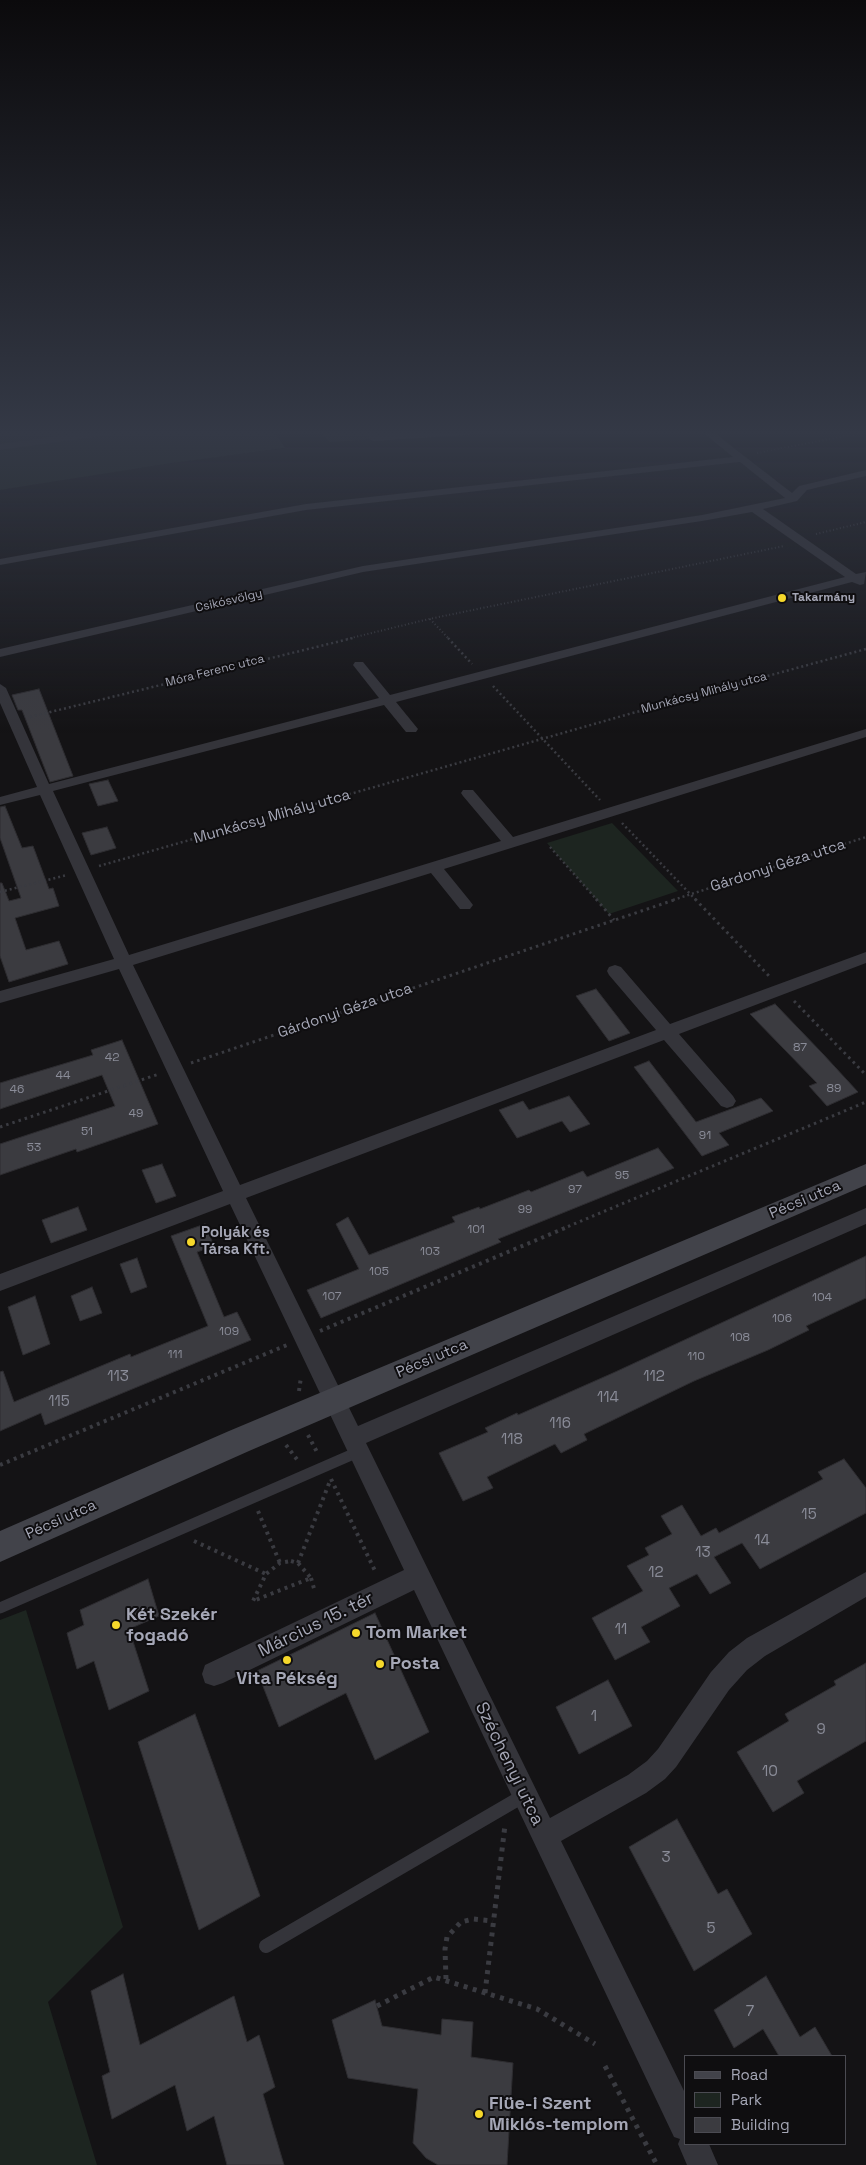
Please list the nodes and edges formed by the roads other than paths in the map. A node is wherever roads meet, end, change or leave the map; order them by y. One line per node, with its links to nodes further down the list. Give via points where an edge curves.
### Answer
1 (164, 532): 4 (street)
2 (600, 532): 7 (street, Csikósvölgy, via 364,569)
3 (789, 532): 5 (street)
4 (0, 562)
5 (860, 577): 6 (street); 10 (street)
6 (866, 586)
7 (0, 653)
8 (358, 665): 10 (street)
9 (0, 688): 13 (street, Széchenyi utca)
10 (386, 700): 11 (street); 13 (street)
11 (411, 729)
12 (866, 733): 16 (street)
13 (45, 790): 15 (street); 20 (street, Széchenyi utca)
14 (468, 793): 16 (street)
15 (0, 801)
16 (510, 843): 17 (street)
17 (434, 866): 18 (street); 20 (street)
18 (465, 905)
19 (866, 958): 23 (street)
20 (124, 962): 22 (street); 26 (street, Széchenyi utca)
21 (615, 972): 23 (street)
22 (0, 997)
23 (667, 1032): 24 (street); 26 (street)
24 (727, 1101)
25 (866, 1174): 29 (main road, Pécsi utca)
26 (234, 1194): 28 (street); 29 (street, Széchenyi utca)
27 (866, 1216): 30 (street)
28 (0, 1283)
29 (334, 1401): 30 (street, Széchenyi utca); 31 (main road, Pécsi utca)
30 (355, 1445): 32 (street, Széchenyi utca); 34 (lane, via 308,1474)
31 (0, 1547)
32 (418, 1576): 35 (street, Március 15. tér); 36 (street, Széchenyi utca)
33 (866, 1584): 37 (street, via 756,1646 720,1681 656,1770)
34 (0, 1608)
35 (214, 1674)
36 (516, 1800): 37 (street, Széchenyi utca); 38 (lane)
37 (544, 1836): 39 (street, Széchenyi utca)
38 (266, 1946)
39 (684, 2124)
40 (693, 2145): 41 (street)
41 (703, 2165)

